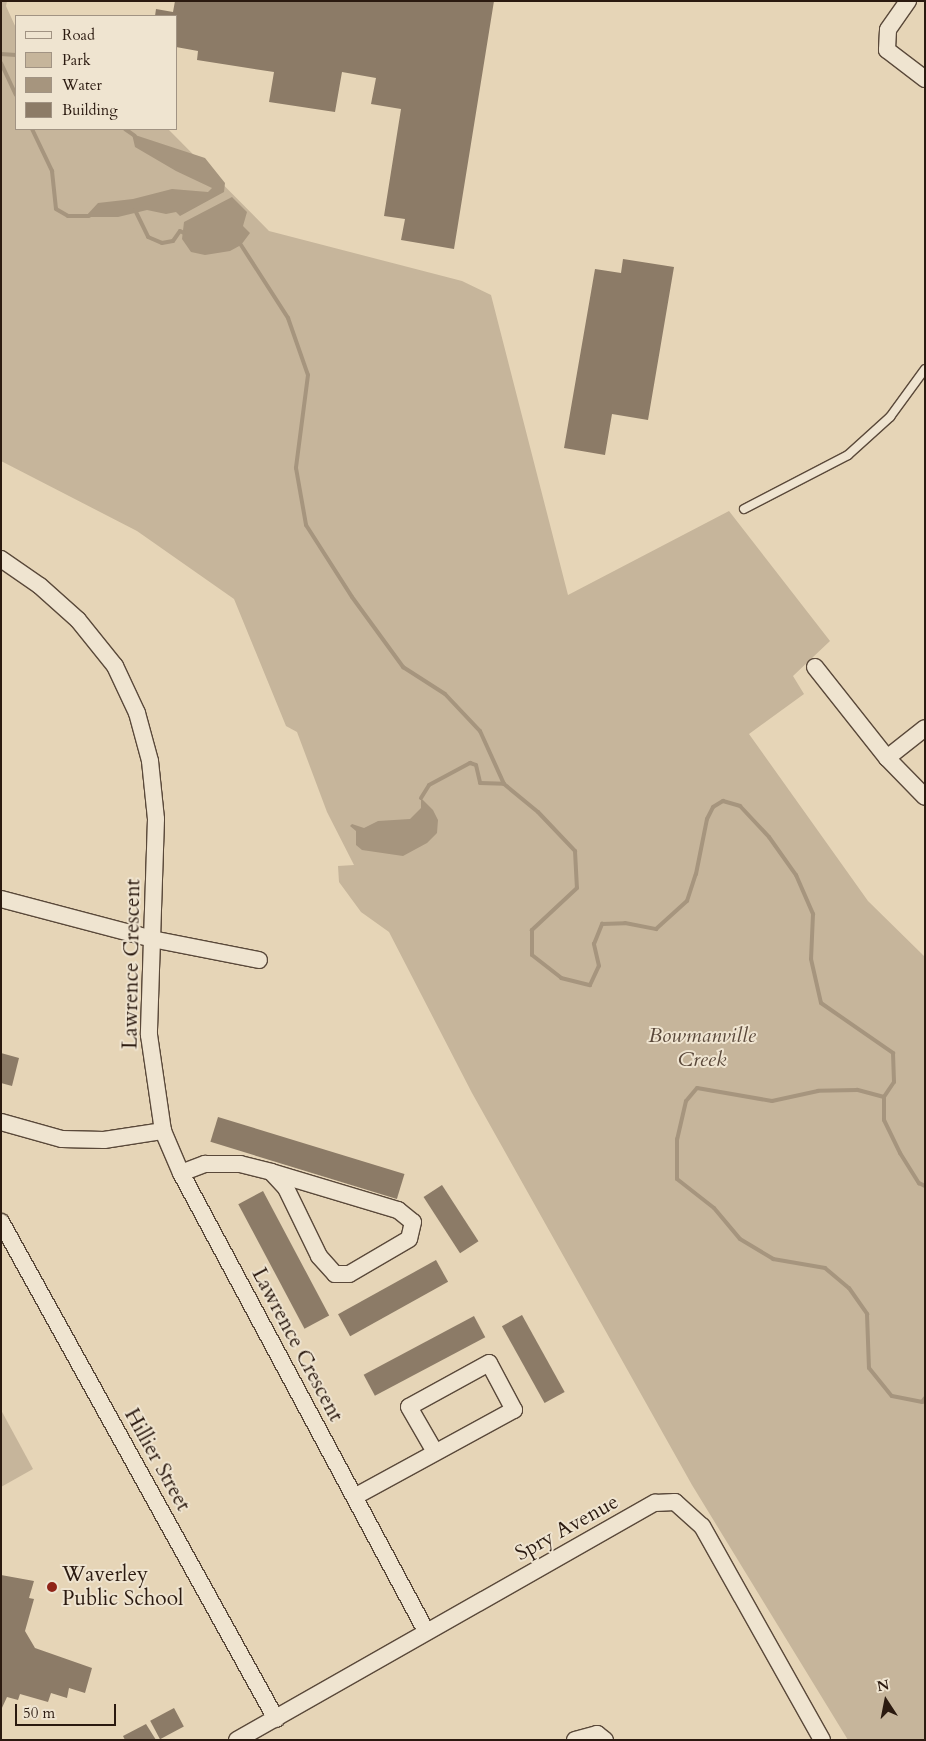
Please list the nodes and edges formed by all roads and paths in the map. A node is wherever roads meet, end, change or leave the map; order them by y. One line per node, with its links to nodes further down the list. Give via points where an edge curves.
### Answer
1 (908, 1): 2 (street, via 888,30 887,50)
2 (925, 79)
3 (925, 369): 4 (lane, via 890,417 848,455)
4 (744, 509)
5 (1, 560): 11 (street, Lawrence Crescent, via 40,586 78,620 115,666 137,713 150,761 156,819)
6 (815, 667): 8 (street)
7 (925, 728): 8 (street)
8 (887, 758): 9 (street)
9 (925, 797)
10 (1, 898): 11 (street)
11 (152, 939): 12 (street); 14 (street, Lawrence Crescent, via 148,1035)
12 (259, 960)
13 (1, 1122): 14 (street, via 62,1139 104,1140)
14 (163, 1131): 16 (street, Lawrence Crescent)
15 (271, 1172): 15 (street, via 286,1188 319,1256 335,1274 349,1274 409,1239 413,1222 398,1210); 16 (street, via 240,1164 205,1164)
16 (181, 1173): 19 (street, Lawrence Crescent)
17 (1, 1222): 21 (street, Hillier Street)
18 (435, 1452): 18 (street, via 514,1410 490,1363 409,1407); 19 (street)
19 (356, 1496): 20 (street, Lawrence Crescent)
20 (426, 1631): 21 (street, Spry Avenue); 25 (street, Spry Avenue, via 655,1503 675,1502 702,1526)
21 (276, 1719): 22 (street, Spry Avenue)
22 (237, 1740)
23 (575, 1740): 24 (street, via 597,1734)
24 (605, 1740)
25 (822, 1740)

